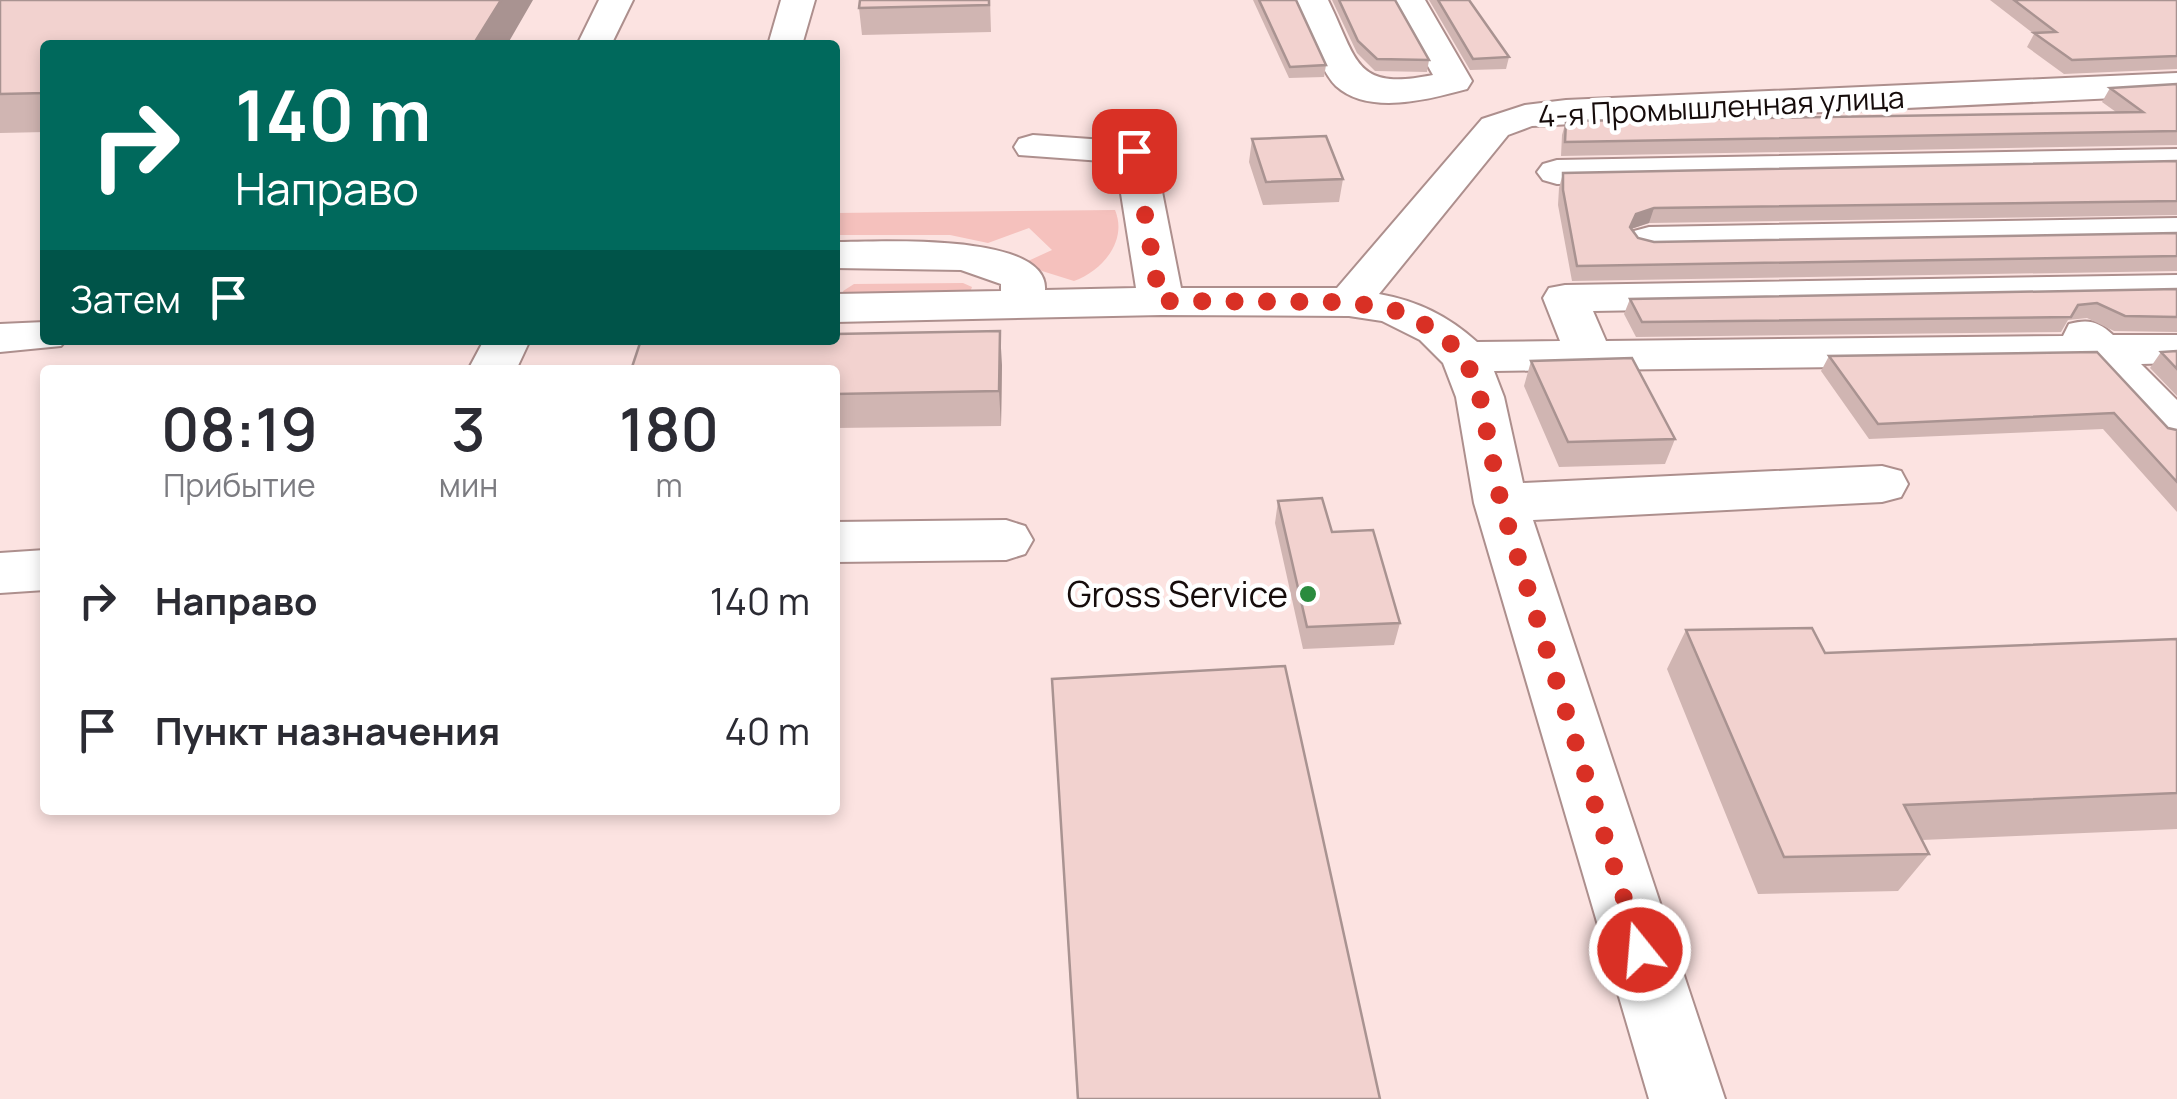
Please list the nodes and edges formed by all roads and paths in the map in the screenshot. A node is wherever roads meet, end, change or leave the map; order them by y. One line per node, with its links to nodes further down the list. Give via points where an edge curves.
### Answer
1 (616, 0): 5 (street)
2 (798, 0): 6 (street)
3 (1310, 0): 8 (street, via 1348,78)
4 (1408, 0): 8 (street, via 1454,81)
5 (596, 40)
6 (786, 40)
7 (2177, 84): 8 (street, 4-я Промышленная улица, via 1566,110)
8 (1435, 134): 20 (street, 4-я Промышленная улица)
9 (1033, 148): 19 (street, via 1134,151)
10 (2177, 161): 11 (street)
11 (2038, 163): 12 (street); 14 (street)
12 (1557, 172)
13 (2177, 231): 14 (street)
14 (2104, 232): 15 (street)
15 (1649, 240)
16 (840, 255): 21 (street, via 970,258 1012,267 1024,279)
17 (2177, 288): 18 (street)
18 (2042, 290): 26 (street); 27 (street, via 1565,298)
19 (1160, 301): 20 (street); 21 (street)
20 (1349, 302): 28 (street, via 1394,310 1436,330)
21 (1022, 303): 22 (street)
22 (840, 308)
23 (40, 336): 24 (street)
24 (0, 338)
25 (2177, 349): 26 (street)
26 (2101, 350): 27 (street); 29 (street)
27 (1589, 356): 28 (street)
28 (1465, 357): 31 (street)
29 (2177, 429)
30 (1882, 484): 31 (street)
31 (1501, 503): 36 (street)
32 (1006, 540): 33 (street)
33 (840, 542)
34 (40, 570): 35 (street)
35 (0, 573)
36 (1687, 1099)

